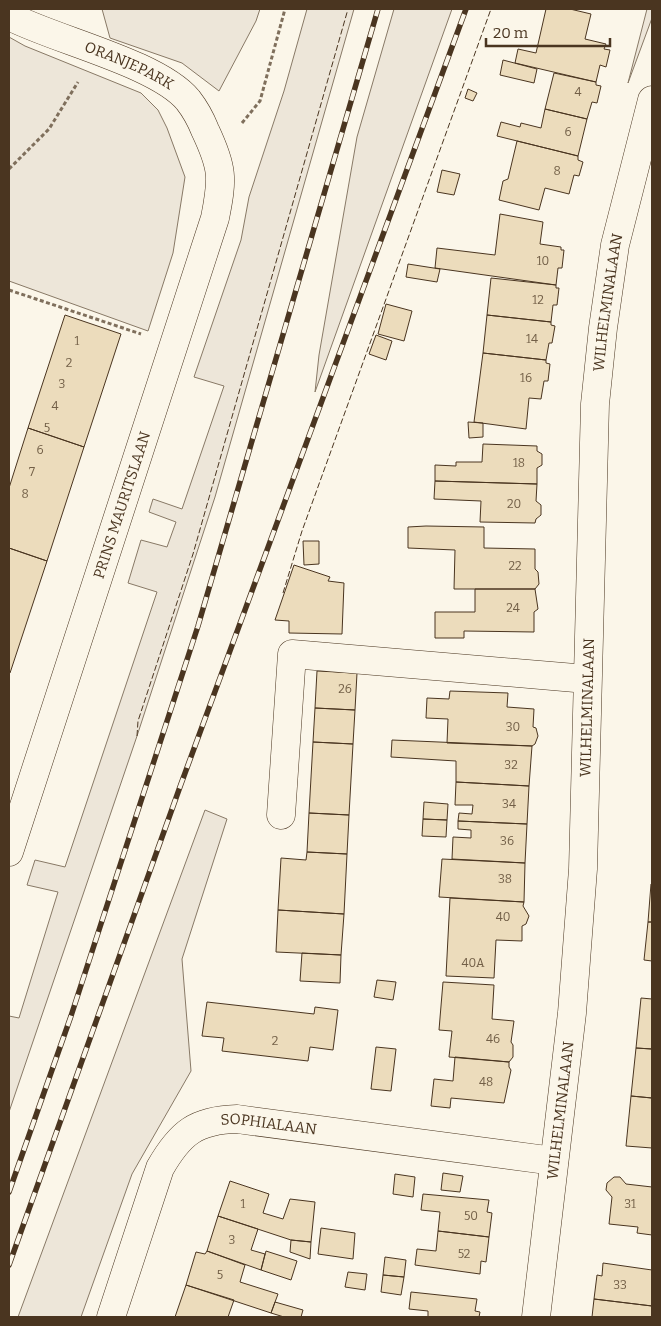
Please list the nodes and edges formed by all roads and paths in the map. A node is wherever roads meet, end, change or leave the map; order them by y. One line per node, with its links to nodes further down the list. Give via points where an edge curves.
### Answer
1 (285, 9): 5 (path, via 260,101)
2 (9, 16): 3 (street, ORANJEPARK)
3 (96, 52): 5 (street, ORANJEPARK, via 164,81 188,100); 6 (path, via 49,129)
4 (652, 100): 9 (street, WILHELMINALAAN, via 615,246 603,328 595,404)
5 (217, 155): 8 (street, PRINS MAURITSLAAN, via 222,183 215,218)
6 (9, 169)
7 (9, 290): 8 (path)
8 (174, 345): 11 (street, PRINS MAURITSLAAN)
9 (587, 679): 10 (street, via 292,654); 12 (street, WILHELMINALAAN, via 583,868 572,1013)
10 (281, 815)
11 (9, 852)
12 (554, 1161): 13 (street, SOPHIALAAN, via 237,1119 215,1120 196,1126 172,1146 160,1168); 14 (street, WILHELMINALAAN)
13 (111, 1317)
14 (536, 1317)

